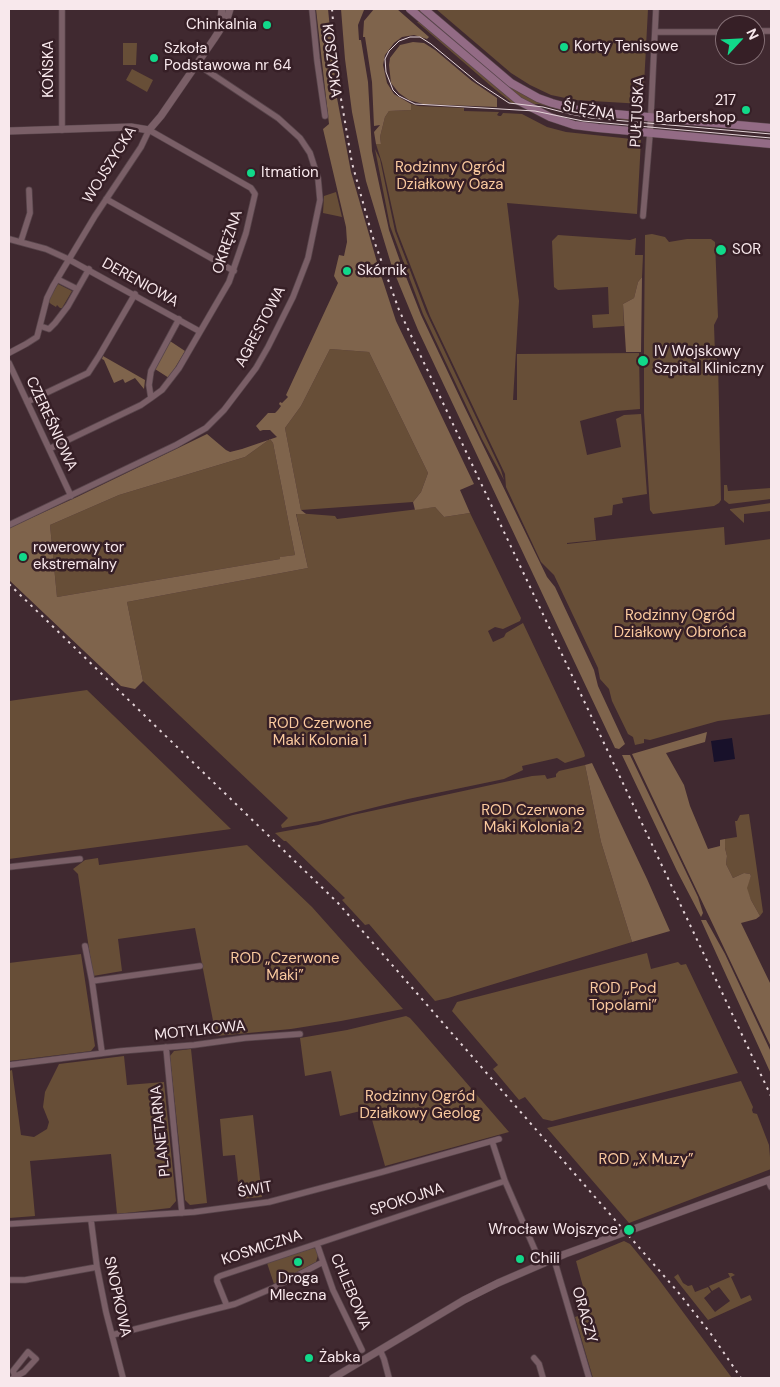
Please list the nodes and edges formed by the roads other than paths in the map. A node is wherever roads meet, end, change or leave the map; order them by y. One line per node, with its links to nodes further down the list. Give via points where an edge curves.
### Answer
1 (62, 9): 15 (street, KOŃSKA)
2 (222, 9): 8 (street, WOJSZYCKA)
3 (230, 9): 8 (street, WOJSZYCKA)
4 (312, 9): 12 (street, KOSZYCKA)
5 (410, 9): 18 (main road, ŚLĘŻNA, via 535,111 574,125)
6 (424, 9): 13 (main road, ŚLĘŻNA, via 511,83 538,98 582,111)
7 (656, 9): 9 (street, PUŁTUSKA)
8 (220, 28): 11 (street, WOJSZYCKA)
9 (655, 32): 10 (street); 13 (street, PUŁTUSKA)
10 (715, 32)
11 (197, 64): 16 (street, WOJSZYCKA); 39 (street, AGRESTOWA, via 278,118 300,138 310,153 318,178 320,200 308,258 268,347 224,410 206,428 176,445)
12 (325, 116)
13 (651, 117): 14 (main road, ŚLĘŻNA); 18 (street, PUŁTUSKA)
14 (771, 128)
15 (62, 130): 16 (street, via 131,127); 17 (street)
16 (149, 130): 21 (street, WOJSZYCKA); 27 (street, OKRĘŻNA, via 254,190)
17 (9, 131)
18 (650, 133): 19 (main road, ŚLĘŻNA); 22 (street, PUŁTUSKA)
19 (771, 144)
20 (29, 190): 24 (street, via 30,212)
21 (106, 199): 25 (street, WOJSZYCKA); 27 (street)
22 (643, 216)
23 (9, 239): 24 (street, DERENIOWA)
24 (21, 241): 25 (street, DERENIOWA)
25 (68, 259): 26 (street, DERENIOWA); 28 (street, WOJSZYCKA)
26 (89, 269): 29 (street, WOJSZYCKA); 30 (street, DERENIOWA)
27 (234, 272): 33 (street, OKRĘŻNA)
28 (57, 279): 29 (street); 32 (street, WOJSZYCKA, via 47,298)
29 (77, 289): 32 (street, WOJSZYCKA, via 49,330)
30 (135, 294): 31 (street, DERENIOWA); 37 (street, via 88,373)
31 (179, 319): 33 (street, DERENIOWA); 36 (street, via 151,371)
32 (40, 326): 34 (street, WOJSZYCKA, via 33,340)
33 (199, 331): 36 (street, OKRĘŻNA, via 168,383)
34 (9, 353)
35 (9, 363): 37 (street, CZEREŚNIOWA)
36 (151, 398): 38 (street, OKRĘŻNA)
37 (27, 402): 38 (street, CZEREŚNIOWA)
38 (49, 449): 39 (street, CZEREŚNIOWA)
39 (71, 496): 40 (street, AGRESTOWA)
40 (9, 525)
41 (80, 859): 42 (street)
42 (9, 867)
43 (85, 946): 45 (street)
44 (200, 966): 45 (street)
45 (92, 981): 48 (street)
46 (300, 1034): 47 (street, MOTYLKOWA)
47 (166, 1047): 48 (street, MOTYLKOWA); 55 (street, PLANETARNA)
48 (102, 1053): 49 (street, MOTYLKOWA)
49 (9, 1065)
50 (499, 1139): 51 (street, ŚWIT)
51 (492, 1141): 53 (street); 55 (street, ŚWIT, via 276,1200)
52 (770, 1179): 54 (street); 59 (street)
53 (505, 1181): 58 (street, SPOKOJNA); 61 (street)
54 (771, 1187)
55 (182, 1213): 56 (street, ŚWIT)
56 (91, 1220): 57 (street, ŚWIT); 62 (street, SNOPKOWA)
57 (9, 1224)
58 (317, 1244): 60 (street, CHLEBOWA); 64 (street, KOSMICZNA, via 217,1278)
59 (554, 1259): 61 (street); 74 (street, ORACZY)
60 (323, 1262): 64 (street, via 273,1288); 66 (street, CHLEBOWA)
61 (541, 1264): 67 (street, via 464,1300)
62 (97, 1267): 63 (street, via 20,1281); 65 (street, SNOPKOWA)
63 (9, 1280)
64 (227, 1306): 65 (street)
65 (112, 1335): 70 (street, SNOPKOWA)
66 (362, 1350)
67 (380, 1350): 71 (street); 72 (street)
68 (534, 1358): 73 (street)
69 (12, 1377): 69 (street, via 28,1352 36,1359 19,1376)
70 (124, 1378)
71 (333, 1378)
72 (389, 1378)
73 (543, 1378)
74 (589, 1378)

